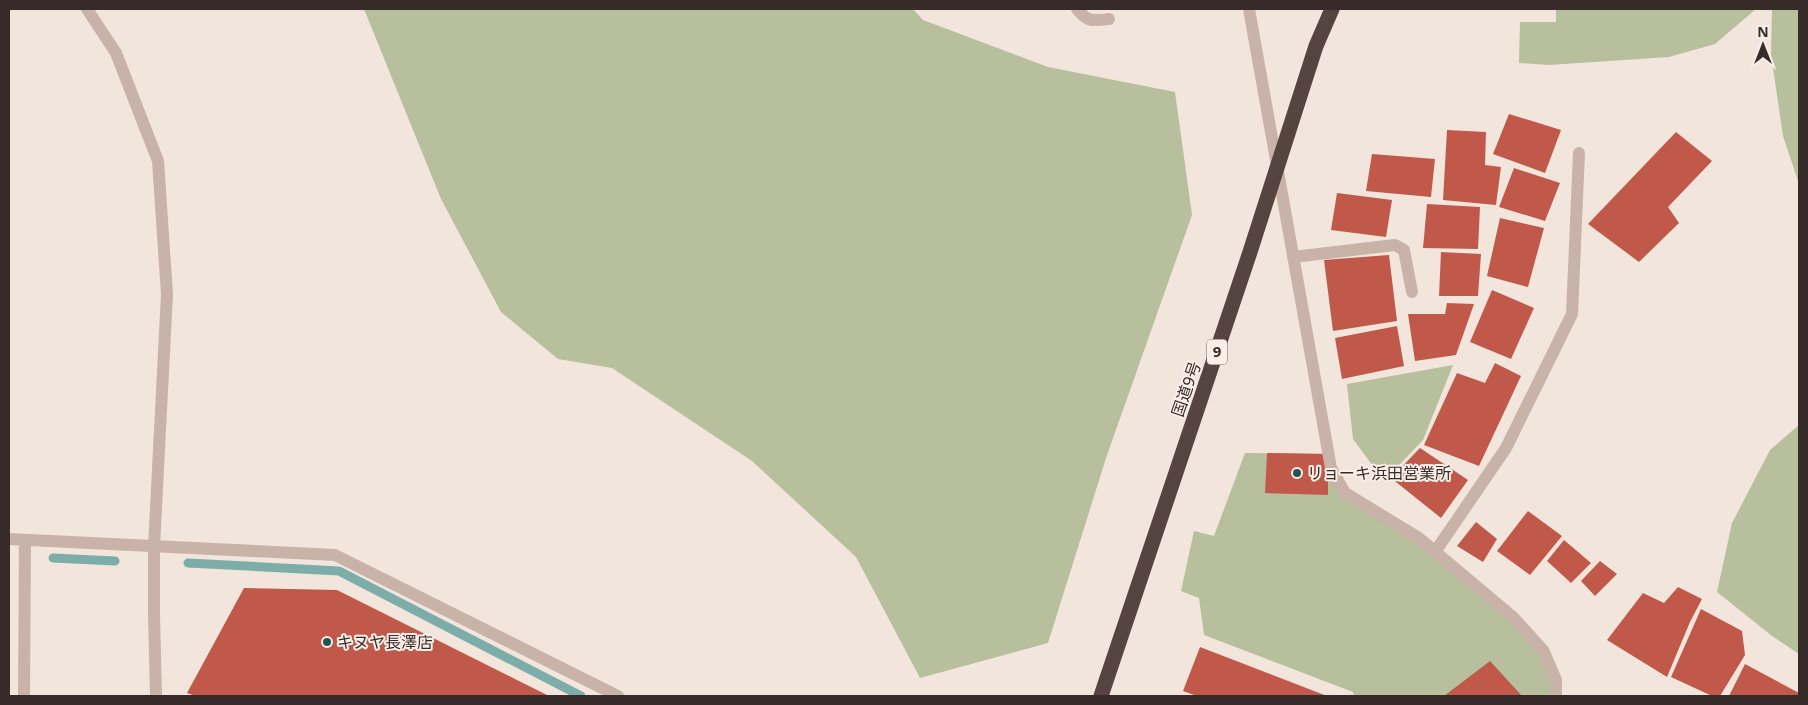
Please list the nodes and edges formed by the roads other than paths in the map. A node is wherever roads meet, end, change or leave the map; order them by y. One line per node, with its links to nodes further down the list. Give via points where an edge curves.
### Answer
1 (87, 9): 12 (street, via 116,53 158,161 167,294)
2 (1077, 9): 5 (street, via 1093,21)
3 (1249, 9): 7 (street)
4 (1332, 9): 7 (highway, 国道9号 / 9, via 1316,46)
5 (1109, 19)
6 (1578, 153): 13 (street, via 1572,314 1506,448)
7 (1277, 169): 8 (street); 17 (highway, 国道9号 / 9)
8 (1293, 257): 9 (street, via 1395,245 1404,250); 13 (street, via 1331,468 1345,493 1419,538)
9 (1412, 292)
10 (9, 539): 11 (street)
11 (25, 540): 12 (street); 15 (street)
12 (154, 546): 14 (street, via 335,556); 16 (street)
13 (1435, 552): 18 (street, via 1513,617 1543,650 1556,680)
14 (614, 695)
15 (24, 696)
16 (156, 696)
17 (1101, 696)
18 (1556, 696)

